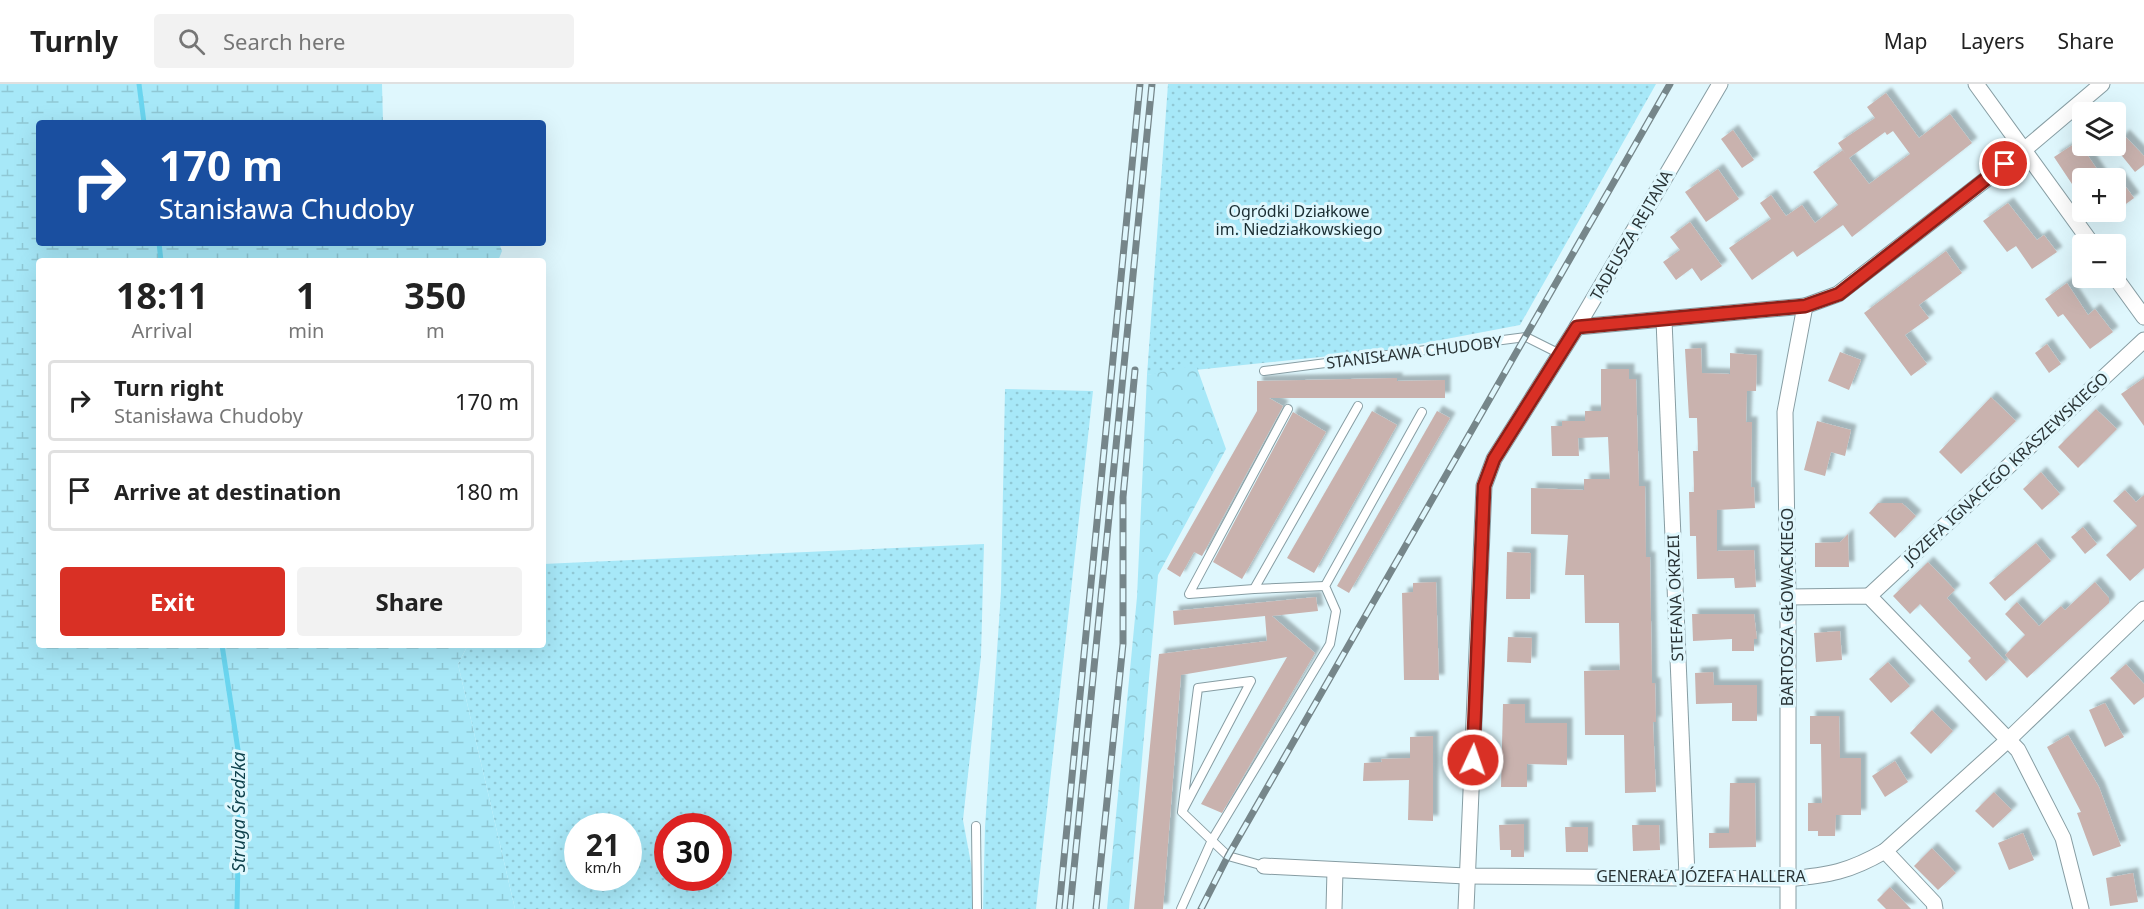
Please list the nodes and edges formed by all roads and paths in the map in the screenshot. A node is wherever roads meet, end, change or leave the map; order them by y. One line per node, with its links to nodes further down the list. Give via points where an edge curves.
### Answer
1 (1720, 84): 10 (street, TADEUSZA REJTANA)
2 (1976, 84): 4 (street)
3 (2102, 84): 4 (street)
4 (2024, 150): 5 (street); 7 (street, via 1839,294)
5 (2085, 234)
6 (2123, 288): 8 (street)
7 (1805, 306): 9 (street); 20 (street, BARTOSZA GŁOWACKIEGO, via 1785,412)
8 (2144, 317)
9 (1664, 320): 10 (street); 30 (street, STEFANA OKRZEI)
10 (1577, 327): 12 (street, TADEUSZA REJTANA)
11 (2144, 340): 19 (street, JÓZEFA IGNACEGO KRASZEWSKIEGO)
12 (1560, 354): 13 (lane, STANISŁAWA CHUDOBY, via 1526,337); 29 (street, TADEUSZA REJTANA, via 1494,459 1484,486)
13 (1264, 371)
14 (1358, 406): 18 (lane)
15 (1288, 409): 18 (lane, via 1189,594)
16 (1422, 412): 17 (lane)
17 (1325, 586): 18 (lane); 25 (lane, via 1336,610 1330,644)
18 (1254, 589)
19 (1869, 596): 20 (street); 22 (street)
20 (1788, 597): 31 (street, BARTOSZA GŁOWACKIEGO)
21 (2144, 609): 22 (street, GENERAŁA JÓZEFA HALLERA)
22 (2008, 740): 26 (street, GENERAŁA JÓZEFA HALLERA); 38 (street, via 2028,767 2063,838)
23 (1182, 812): 23 (lane, via 1230,722 1251,681 1198,688); 25 (lane)
24 (976, 826): 32 (lane)
25 (1212, 840): 27 (lane, via 1228,856); 33 (lane)
26 (1885, 851): 31 (street, GENERAŁA JÓZEFA HALLERA, via 1836,874); 37 (street, via 1934,903)
27 (1264, 866): 28 (street, GENERAŁA JÓZEFA HALLERA)
28 (1335, 870): 29 (street, GENERAŁA JÓZEFA HALLERA); 34 (street)
29 (1466, 876): 30 (street, GENERAŁA JÓZEFA HALLERA); 35 (street, TADEUSZA REJTANA)
30 (1687, 876): 31 (street, GENERAŁA JÓZEFA HALLERA)
31 (1788, 879): 36 (street, BARTOSZA GŁOWACKIEGO)
32 (977, 909)
33 (1181, 909)
34 (1334, 909)
35 (1466, 909)
36 (1788, 909)
37 (1935, 909)
38 (2081, 909)

